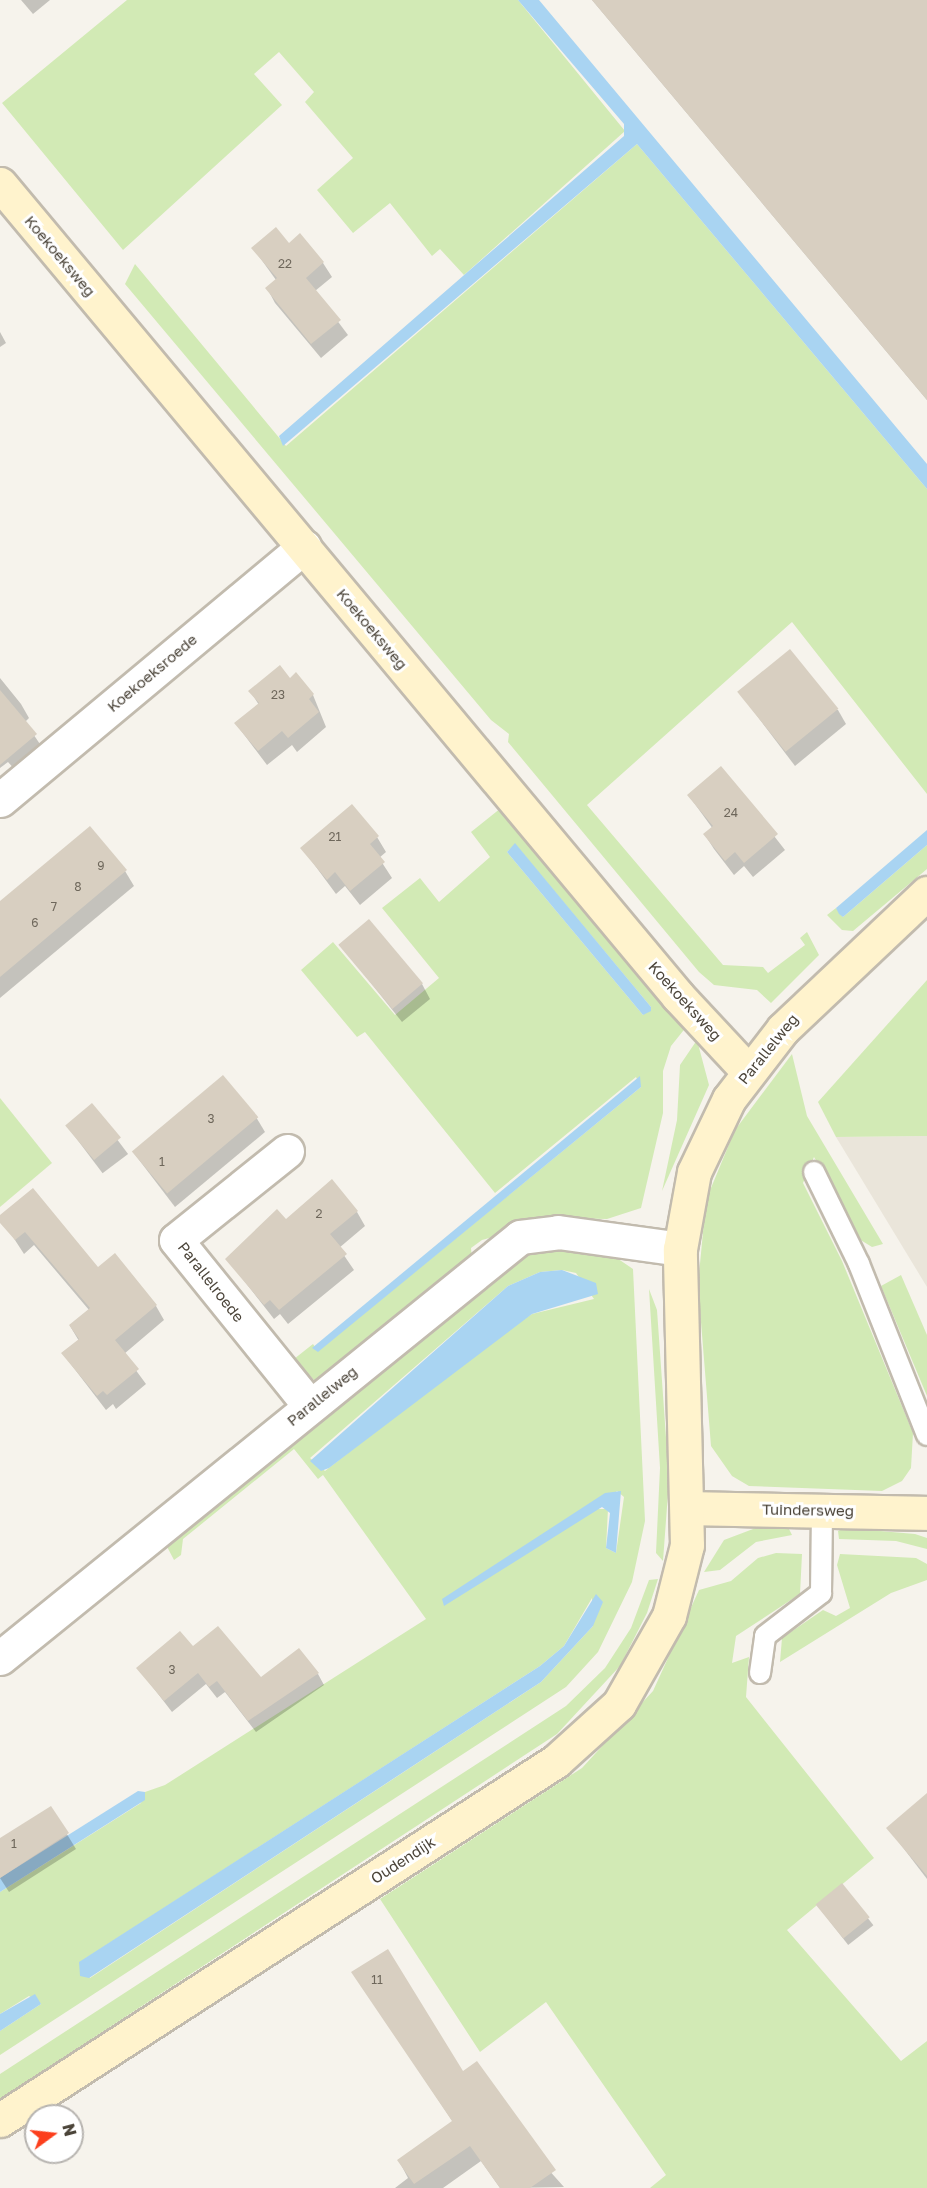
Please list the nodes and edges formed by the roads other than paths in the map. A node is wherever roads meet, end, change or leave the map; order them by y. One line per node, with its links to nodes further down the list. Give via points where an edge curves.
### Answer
1 (0, 184): 2 (street, Koekoeksweg)
2 (304, 547): 3 (street, Koekoeksroede); 5 (street, Koekoeksweg, via 678,996)
3 (0, 800)
4 (927, 893): 5 (street, Parallelweg, via 813,995)
5 (748, 1071): 8 (street, Parallelweg, via 718,1116 694,1172)
6 (286, 1151): 9 (street, Parallelroede, via 176,1240)
7 (814, 1172): 10 (lane, via 859,1264)
8 (680, 1249): 9 (street, Parallelweg, via 558,1232 520,1237); 11 (street, Parallelweg)
9 (310, 1406): 14 (street, Parallelweg)
10 (927, 1435)
11 (690, 1508): 12 (street, Tuindersweg); 16 (street, Oudendijk, via 681,1578 654,1650 619,1704 579,1744)
12 (822, 1510): 13 (street, Tuindersweg); 15 (lane, via 821,1593 765,1636)
13 (927, 1514)
14 (0, 1658)
15 (760, 1673)
16 (0, 2120)

